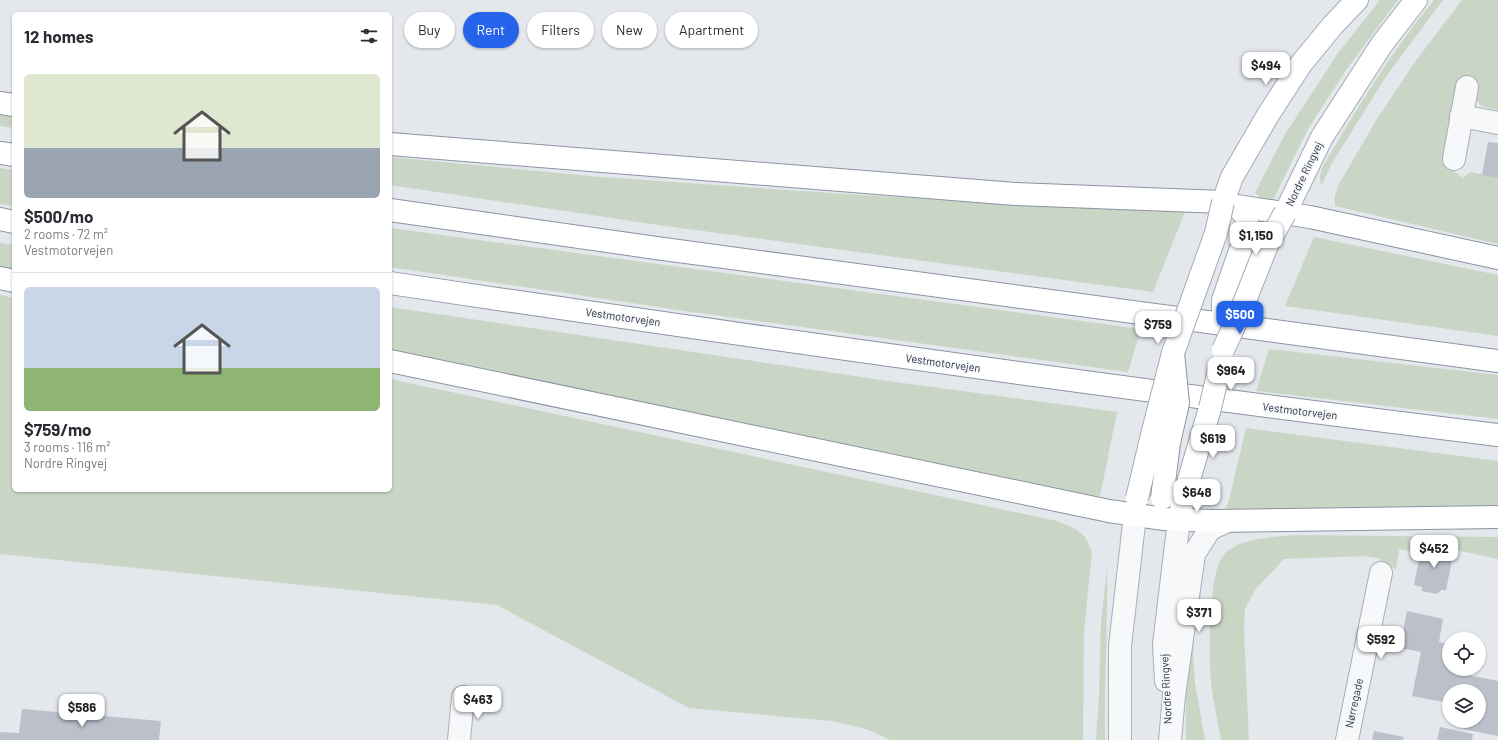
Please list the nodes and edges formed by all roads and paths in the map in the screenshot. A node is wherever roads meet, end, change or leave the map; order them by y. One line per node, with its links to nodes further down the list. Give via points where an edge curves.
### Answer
1 (1357, 0): 12 (main road, via 1301,64 1268,115 1232,177)
2 (1416, 0): 14 (main road, Nordre Ringvej, via 1382,44 1322,137)
3 (1467, 87): 6 (street)
4 (0, 103): 5 (main road)
5 (12, 105)
6 (1461, 116): 7 (street); 11 (street)
7 (1498, 123)
8 (392, 144): 12 (main road, via 1015,194)
9 (0, 153): 10 (main road)
10 (12, 155)
11 (1454, 159)
12 (1230, 204): 14 (main road); 21 (main road, via 1247,218 1247,231 1223,300); 22 (main road, bridge, via 1216,232)
13 (392, 210): 24 (main road)
14 (1285, 213): 17 (main road); 21 (main road, Nordre Ringvej, bridge, via 1267,245)
15 (0, 219): 16 (main road)
16 (12, 222)
17 (1498, 258)
18 (0, 278): 19 (main road)
19 (12, 281)
20 (392, 283): 25 (main road, Vestmotorvejen, via 979,368)
21 (1223, 350): 27 (main road, Nordre Ringvej, bridge, via 1210,408)
22 (1173, 353): 26 (main road, bridge); 27 (main road, bridge, via 1178,403 1170,443)
23 (392, 361): 26 (main road, via 1109,511)
24 (1498, 361)
25 (1498, 435)
26 (1136, 506): 27 (main road); 33 (street, via 1120,646)
27 (1172, 509): 29 (main road); 34 (street, Nordre Ringvej, via 1164,644)
28 (1498, 517): 29 (main road)
29 (1228, 521): 34 (street, via 1210,529 1194,554)
30 (1381, 573): 35 (street, Nørregade)
31 (463, 697): 32 (street)
32 (459, 740)
33 (1120, 740)
34 (1170, 740)
35 (1347, 740)

